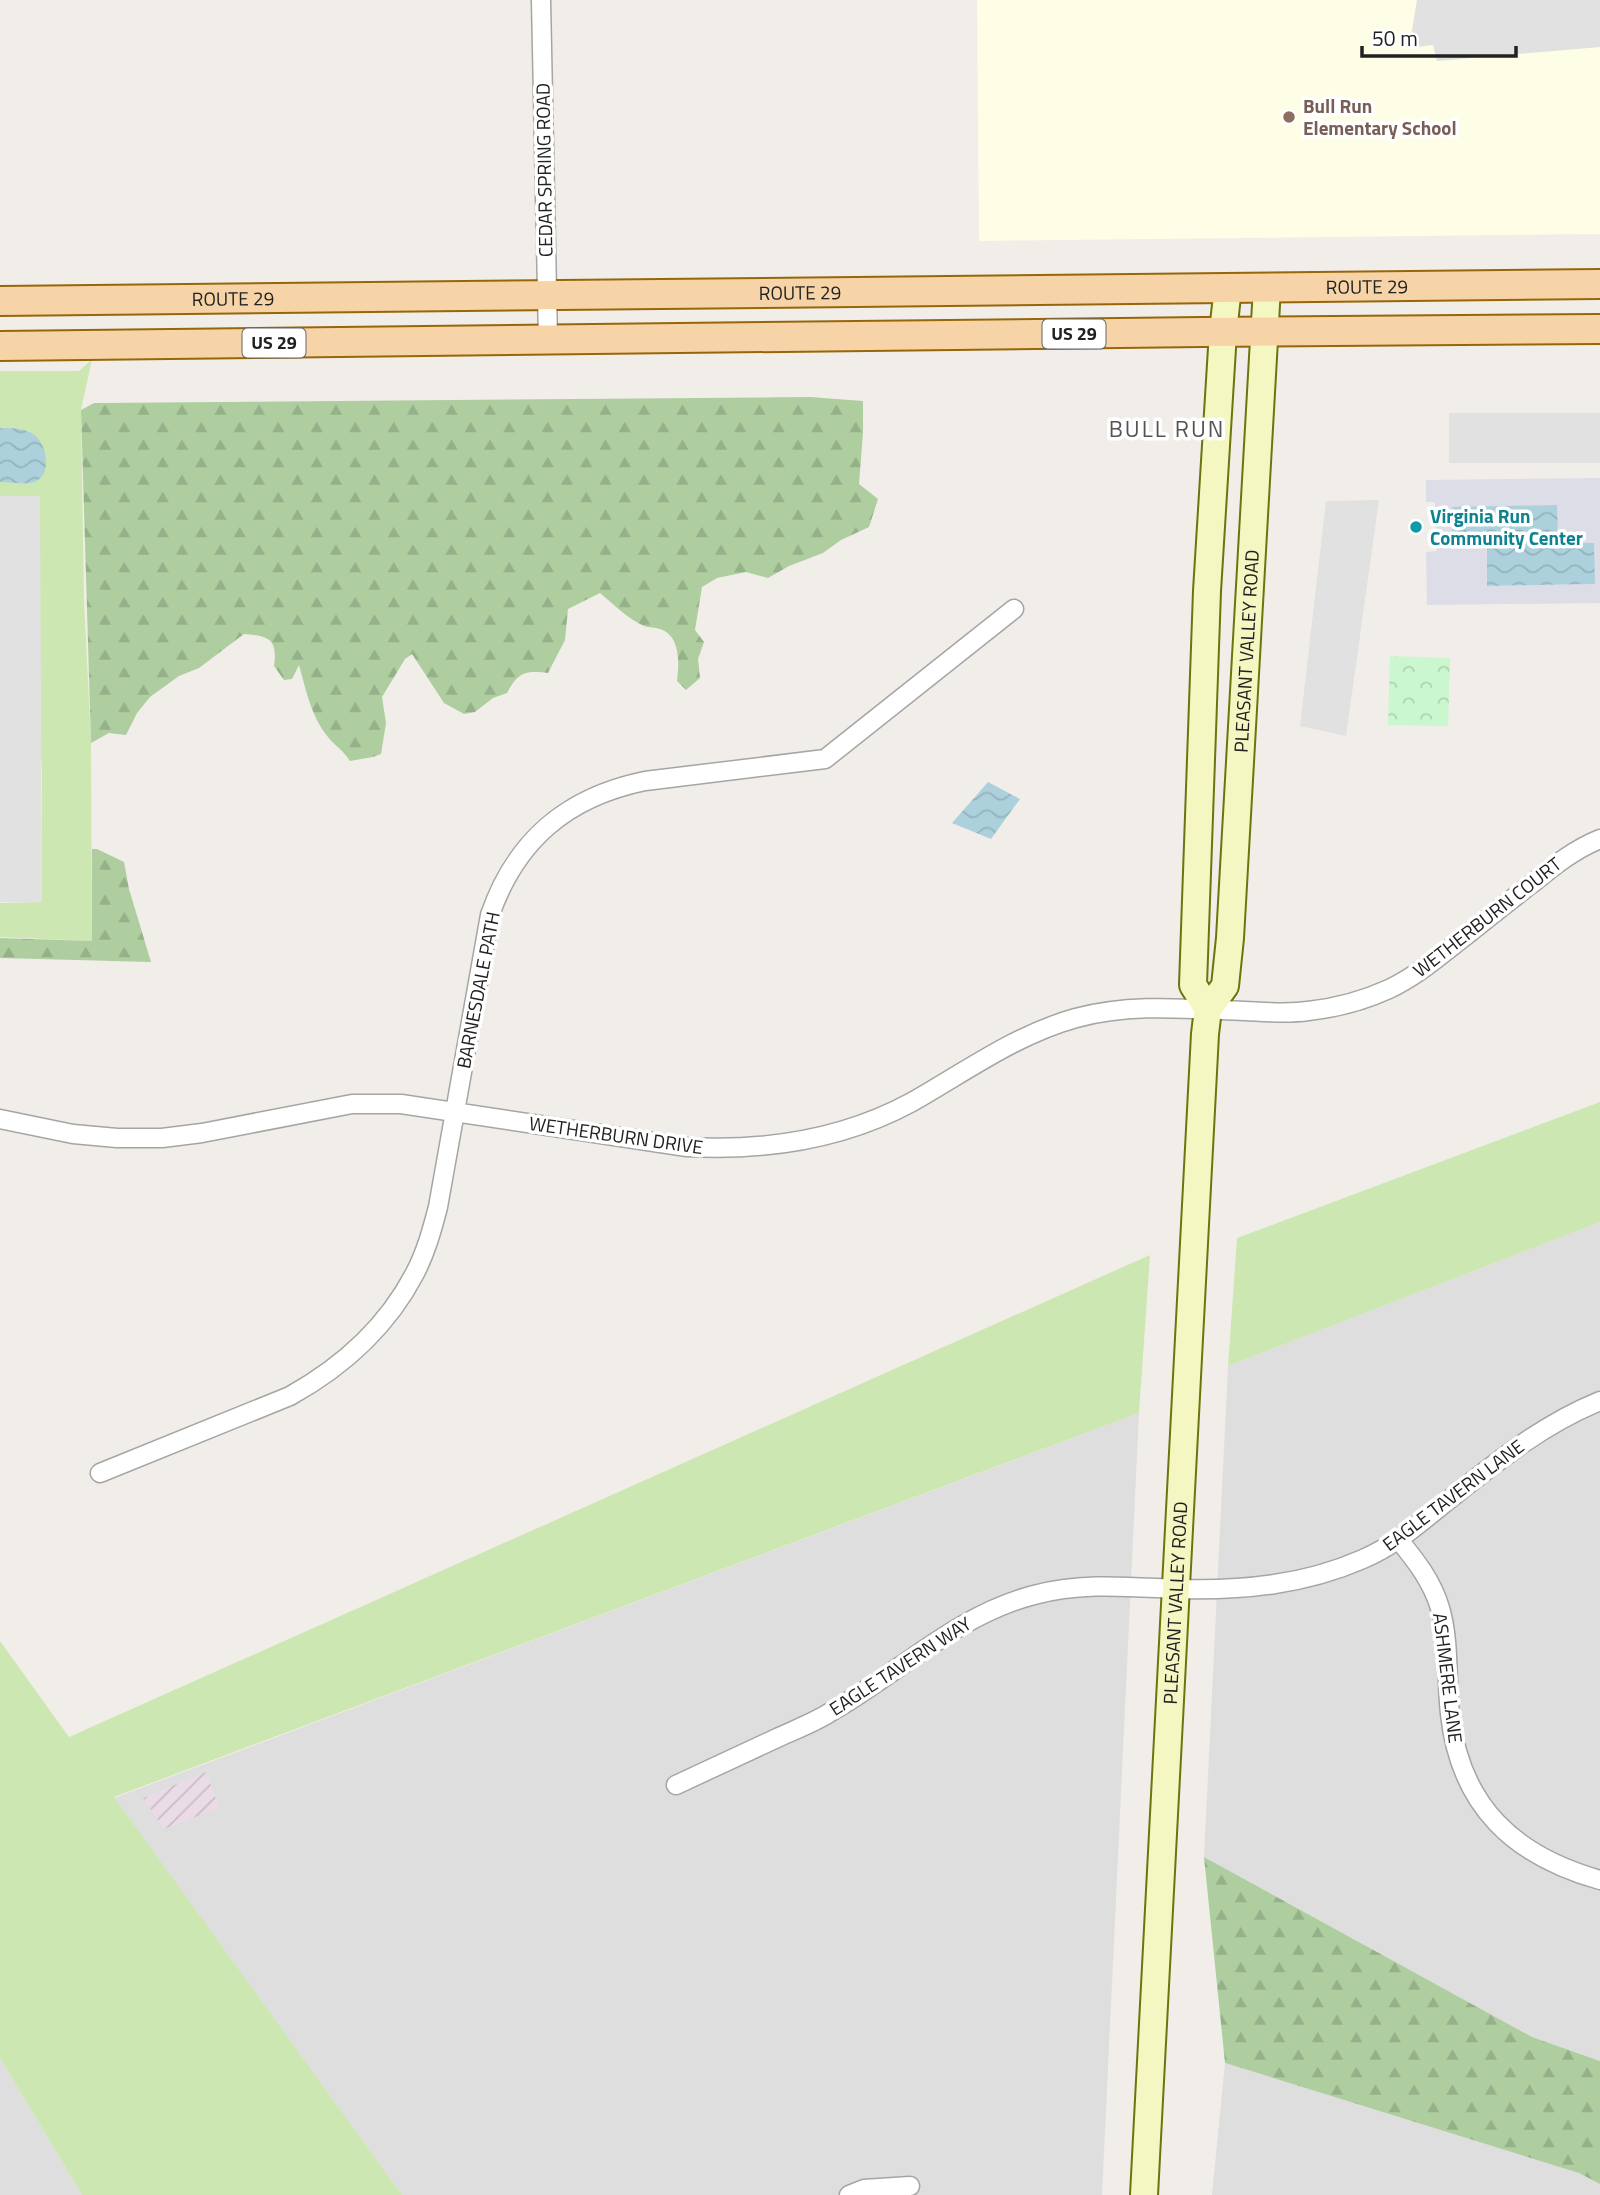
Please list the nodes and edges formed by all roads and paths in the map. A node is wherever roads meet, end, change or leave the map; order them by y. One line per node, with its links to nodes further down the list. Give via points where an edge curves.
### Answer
1 (541, 0): 5 (street, CEDAR SPRING ROAD)
2 (1600, 284): 4 (main road, ROUTE 29)
3 (1228, 287): 4 (main road, ROUTE 29); 5 (main road, ROUTE 29); 9 (main road, PLEASANT VALLEY ROAD)
4 (1267, 287): 8 (main road, PLEASANT VALLEY ROAD)
5 (547, 297): 6 (main road, ROUTE 29); 10 (street, CEDAR SPRING ROAD)
6 (0, 301)
7 (1600, 329): 8 (main road, US 29)
8 (1264, 331): 9 (main road, US 29); 14 (main road, PLEASANT VALLEY ROAD, via 1230,939 1225,986)
9 (1223, 332): 10 (main road, US 29); 14 (main road, PLEASANT VALLEY ROAD, via 1207,591 1193,985)
10 (548, 340): 11 (main road, US 29)
11 (0, 346)
12 (1014, 609): 15 (street, BARNESDALE PATH, via 825,760 623,785 570,809 539,833 516,860 490,915)
13 (1600, 839): 14 (street, WETHERBURN COURT, via 1566,856 1422,970 1391,988 1362,1000 1309,1011)
14 (1208, 1009): 15 (street, WETHERBURN DRIVE, via 1146,1007 1076,1018 1023,1038 879,1117 848,1129 766,1147 687,1147); 20 (main road, PLEASANT VALLEY ROAD)
15 (456, 1111): 16 (street, WETHERBURN DRIVE, via 352,1104 162,1138 73,1134); 18 (street, BARNESDALE PATH, via 439,1207 427,1246 400,1298 364,1343 331,1371 290,1396)
16 (0, 1119)
17 (1600, 1401): 19 (street, EAGLE TAVERN LANE, via 1550,1425 1505,1455)
18 (100, 1473)
19 (1399, 1539): 20 (street, EAGLE TAVERN LANE, via 1364,1559 1291,1582); 22 (street, ASHMERE LANE, via 1423,1569 1440,1607 1453,1732 1468,1784 1518,1843 1546,1861)
20 (1176, 1589): 21 (street, EAGLE TAVERN WAY, via 1074,1587 1000,1606 957,1626 827,1714); 25 (main road, PLEASANT VALLEY ROAD)
21 (676, 1785)
22 (1600, 1880)
23 (911, 2186): 24 (street, via 864,2189)
24 (849, 2195)
25 (1144, 2195)

